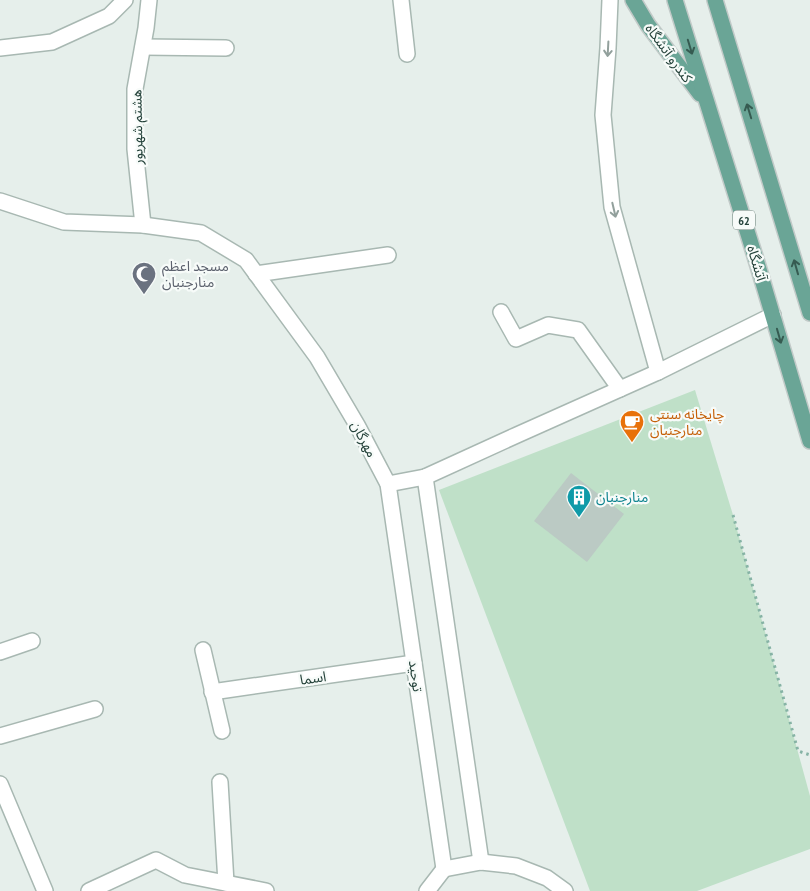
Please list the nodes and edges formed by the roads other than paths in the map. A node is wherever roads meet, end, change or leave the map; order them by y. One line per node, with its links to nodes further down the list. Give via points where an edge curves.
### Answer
1 (124, 0): 9 (street, via 109,16 52,42)
2 (149, 0): 8 (street, هشتم شهریور)
3 (401, 0): 11 (street)
4 (610, 0): 21 (street, one-way to 21, via 603,115 612,207)
5 (633, 0): 12 (main road, کندرو آتشگاه)
6 (675, 0): 12 (main road, آتشگاه / 62, one-way to 12)
7 (715, 0): 17 (main road, one-way to 7)
8 (143, 47): 10 (street); 14 (street, هشتم شهریور, via 135,89 135,139)
9 (0, 48)
10 (226, 48)
11 (407, 54)
12 (708, 104): 20 (main road, آتشگاه / 62)
13 (0, 201): 14 (street, مهرگان, via 64,222)
14 (142, 225): 16 (street, مهرگان, via 201,233 246,260)
15 (388, 255): 16 (street)
16 (256, 274): 25 (street, مهرگان, via 317,357)
17 (806, 285): 19 (main road)
18 (501, 312): 22 (street, via 516,339 548,325 578,330)
19 (810, 313)
20 (773, 315): 21 (street); 23 (main road, آتشگاه / 62, one-way to 23)
21 (658, 372): 22 (street)
22 (620, 389): 24 (street)
23 (810, 441)
24 (425, 477): 25 (street); 36 (street)
25 (388, 484): 29 (street, توحید)
26 (32, 641): 28 (street)
27 (203, 650): 30 (street)
28 (0, 652)
29 (414, 664): 30 (street, اسما); 37 (street, توحید)
30 (212, 692): 32 (street)
31 (96, 710): 33 (street)
32 (222, 731)
33 (0, 736)
34 (220, 782): 38 (street)
35 (0, 784): 39 (street)
36 (481, 862): 37 (street); 43 (street, via 516,866 547,878)
37 (444, 869): 42 (street)
38 (226, 883): 40 (street, via 185,875 156,860); 41 (street)
39 (46, 891)
40 (89, 891)
41 (266, 891)
42 (427, 891)
43 (565, 891)

